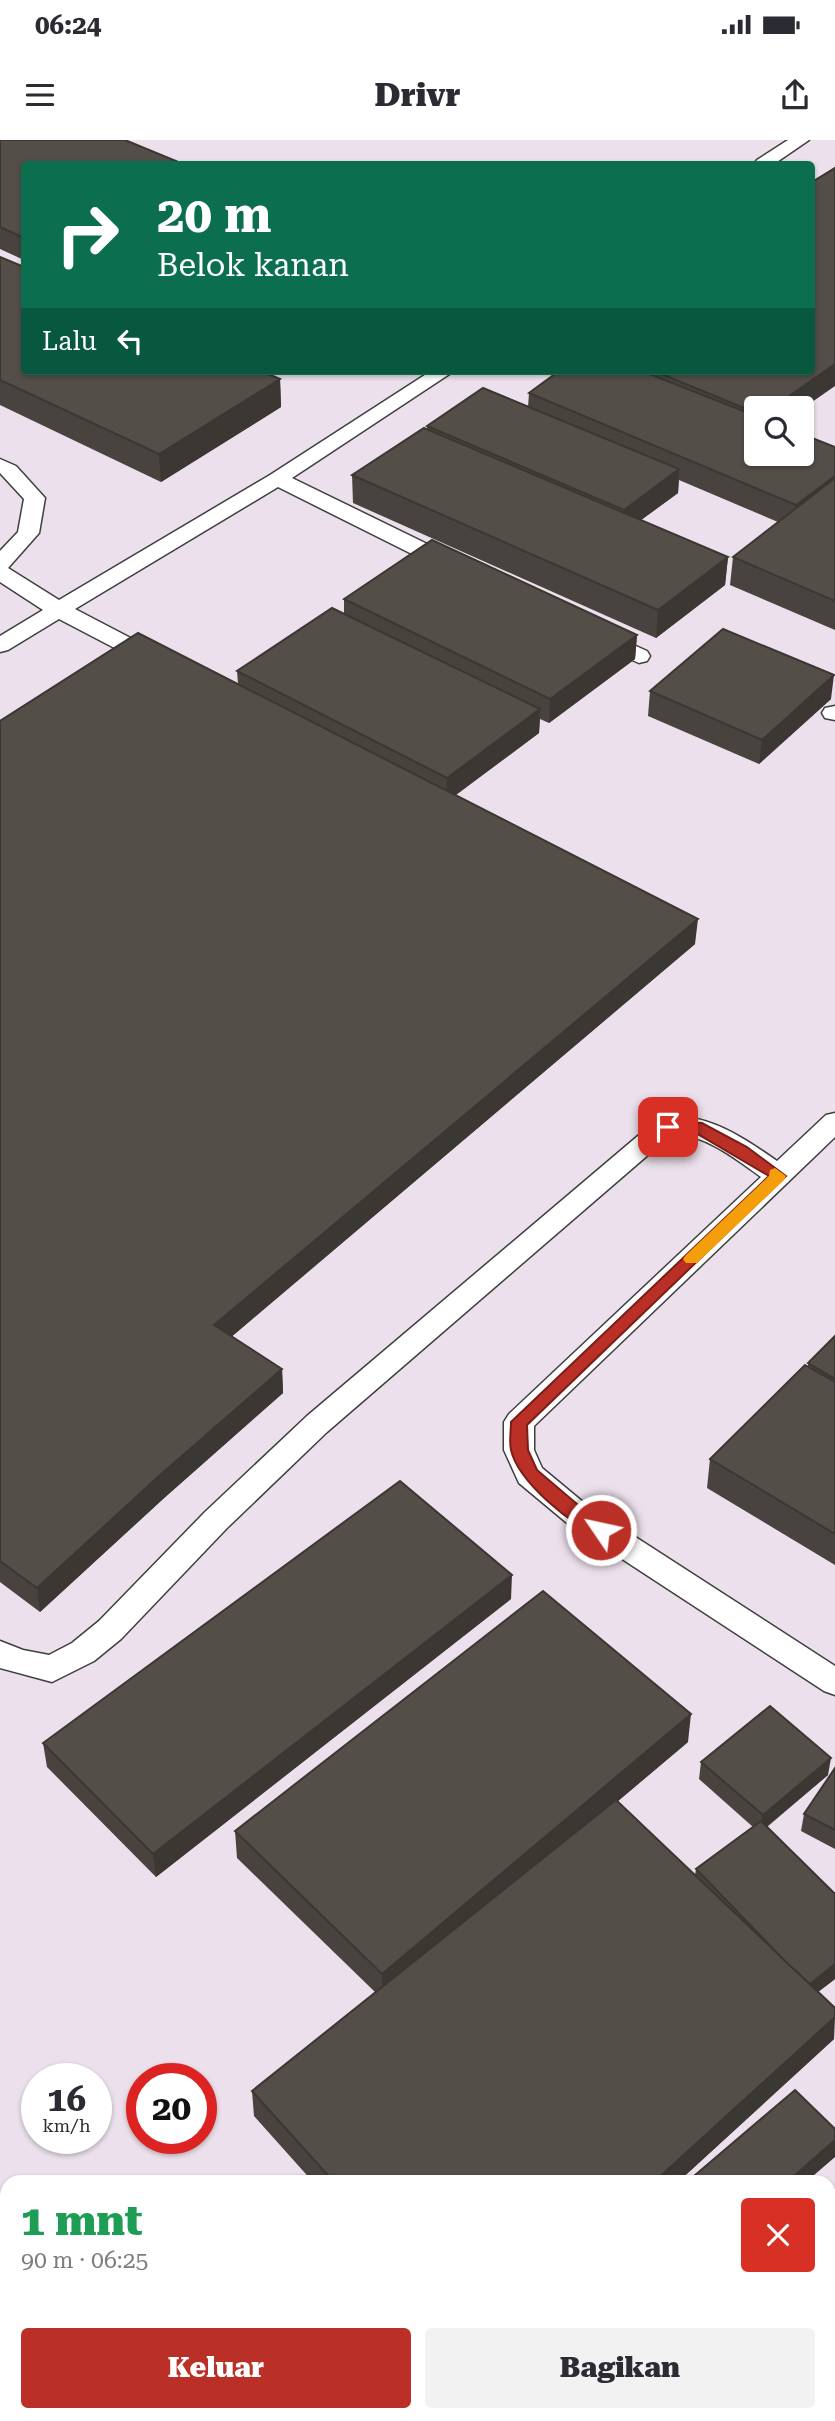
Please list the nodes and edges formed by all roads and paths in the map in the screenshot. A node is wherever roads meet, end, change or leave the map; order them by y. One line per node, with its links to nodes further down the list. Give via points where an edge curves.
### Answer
1 (800, 140): 2 (lane)
2 (768, 161)
3 (438, 375): 5 (lane)
4 (0, 465): 6 (lane, via 35,498 28,533)
5 (277, 479): 8 (lane); 9 (lane)
6 (0, 564)
7 (0, 573): 9 (lane)
8 (477, 577)
9 (59, 610): 11 (lane); 13 (lane)
10 (577, 626): 12 (lane)
11 (0, 645)
12 (639, 656)
13 (181, 673)
14 (835, 1122): 15 (lane)
15 (779, 1176): 16 (lane, via 697,1127 668,1127 317,1424 83,1652 52,1669); 17 (lane, via 519,1422 519,1450 530,1475 578,1515)
16 (0, 1654)
17 (835, 1682)

